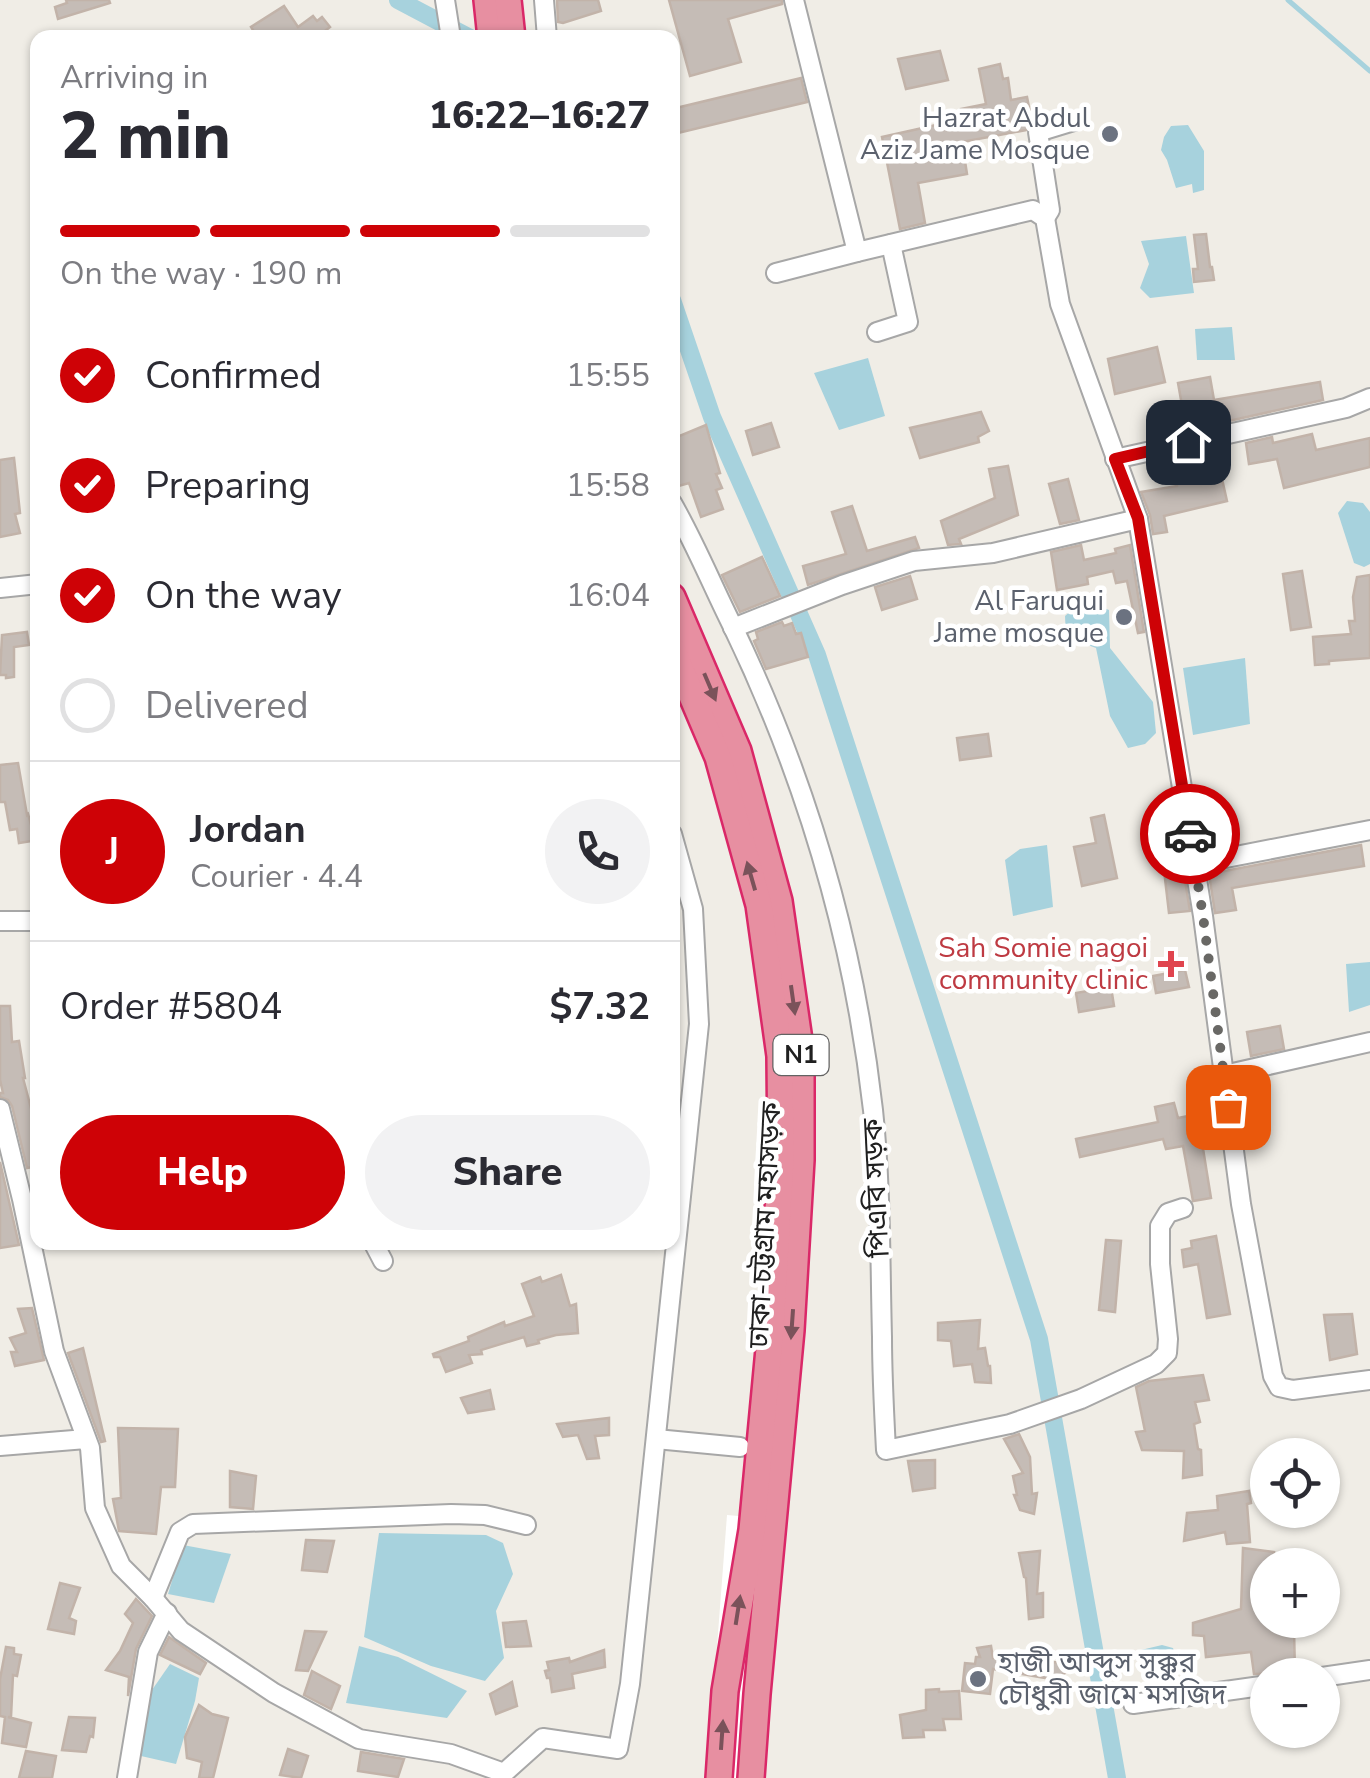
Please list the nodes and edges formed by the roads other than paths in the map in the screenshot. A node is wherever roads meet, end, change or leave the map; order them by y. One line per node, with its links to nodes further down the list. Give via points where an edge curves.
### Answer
1 (446, 0): 4 (street)
2 (544, 0): 5 (street)
3 (794, 0): 9 (street)
4 (450, 30)
5 (547, 30)
6 (1074, 122): 7 (street, via 1038,132 1050,210)
7 (1045, 218): 8 (street, via 1032,210); 13 (street, via 1060,304)
8 (890, 244): 9 (street); 11 (street, via 908,322)
9 (857, 252): 10 (street)
10 (776, 272)
11 (877, 332)
12 (1370, 398): 13 (street)
13 (1115, 459): 14 (street)
14 (1138, 518): 19 (street, via 992,553 914,561); 23 (street)
15 (680, 519): 19 (street, পিএবি সড়ক)
16 (30, 585): 17 (street)
17 (0, 588)
18 (680, 616): 53 (highway, ঢাকা-চট্টগ্রাম মহাসড়ক / N1, one-way to 53, via 738,750 779,900 801,1054 791,1330)
19 (734, 628): 34 (street, পিএবি সড়ক, via 802,793 850,962 880,1206 886,1450 1010,1424 1082,1400 1156,1364 1167,1353 1168,1339 1160,1226 1168,1212)
20 (680, 668): 52 (highway, ঢাকা-চট্টগ্রাম মহাসড়ক / N1, one-way to 20, via 771,1328 780,1056 759,905 718,758)
21 (1370, 830): 23 (street)
22 (680, 863): 24 (street)
23 (1195, 864): 29 (street)
24 (693, 909): 25 (street); 31 (street, via 699,1024)
25 (680, 911)
26 (0, 921): 27 (street)
27 (30, 921)
28 (1370, 1042): 29 (street)
29 (1224, 1075): 39 (street, via 1272,1376 1292,1390)
30 (0, 1108): 32 (street)
31 (681, 1132)
32 (4, 1148): 33 (street)
33 (30, 1197)
34 (1184, 1208)
35 (38, 1250): 40 (street, via 54,1351)
36 (378, 1250): 38 (street)
37 (671, 1250): 41 (street)
38 (383, 1261)
39 (1370, 1380)
40 (86, 1438): 42 (street); 45 (street, via 95,1508 121,1566)
41 (656, 1439): 43 (street); 46 (street, via 618,1749 543,1738 504,1773 451,1754 359,1739 274,1693 181,1631)
42 (0, 1446)
43 (740, 1448)
44 (526, 1525): 45 (street, via 484,1514 193,1524 180,1532)
45 (153, 1598): 46 (street)
46 (166, 1613): 51 (street, via 148,1652)
47 (1370, 1670): 48 (street)
48 (1340, 1674)
49 (1250, 1688): 50 (street)
50 (1133, 1704)
51 (127, 1778)
52 (719, 1778)
53 (751, 1778)

